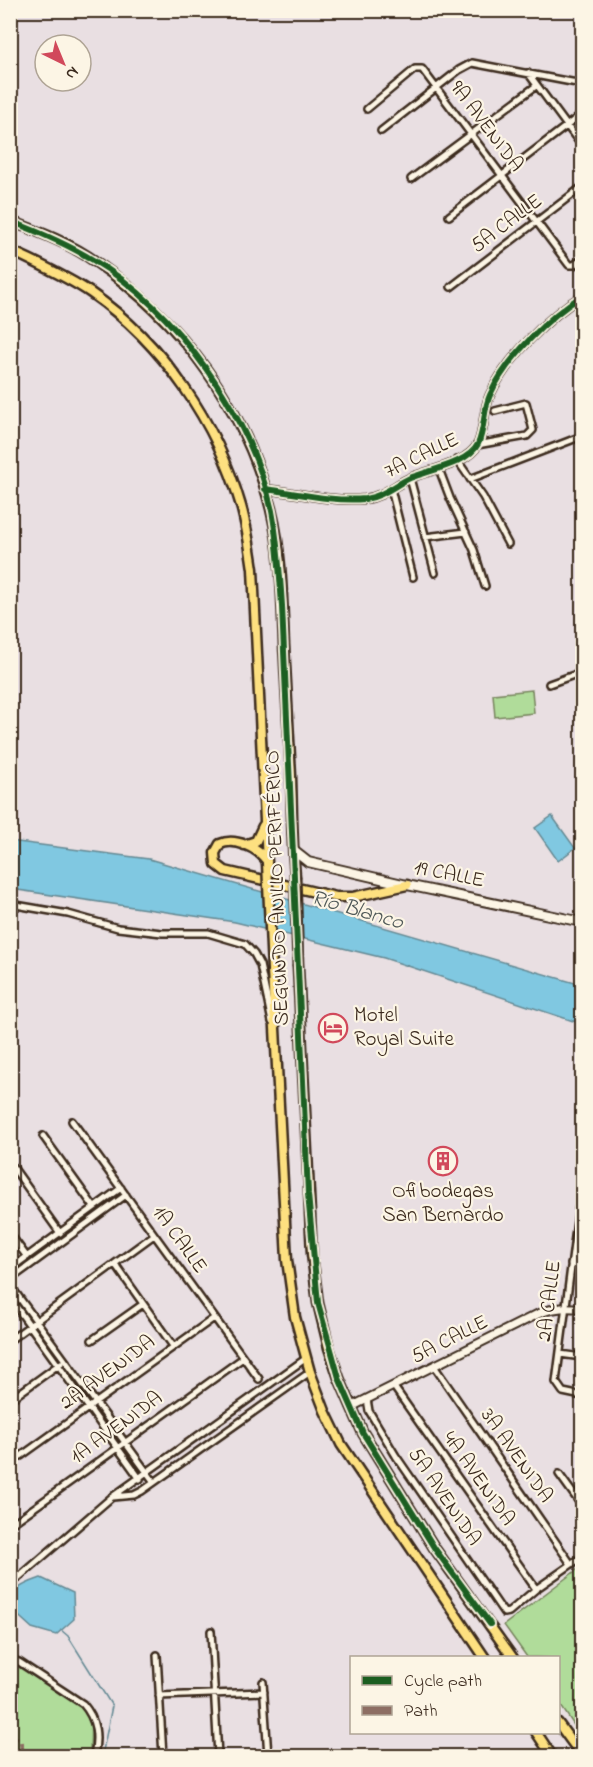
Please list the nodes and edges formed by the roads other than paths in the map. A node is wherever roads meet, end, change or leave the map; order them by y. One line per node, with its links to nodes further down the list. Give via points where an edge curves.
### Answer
1 (528, 73): 2 (street); 3 (street); 4 (street, via 472,63)
2 (582, 84)
3 (536, 86): 7 (street); 9 (street)
4 (436, 87): 5 (street, 9A AVENIDA, via 422,69 414,69); 8 (street); 9 (street, 9A AVENIDA)
5 (367, 109)
6 (582, 114): 7 (street)
7 (567, 125): 10 (street); 11 (street)
8 (381, 131)
9 (471, 134): 11 (street, 9A AVENIDA); 12 (street)
10 (582, 146)
11 (501, 175): 14 (street); 16 (street, 9A AVENIDA)
12 (411, 179)
13 (582, 187): 16 (street, 5A CALLE)
14 (448, 216)
15 (10, 221): 28 (main road, SEGUNDO ANILLO PERIFÉRICO, via 95,261 159,313 204,366 229,404 249,443)
16 (536, 222): 18 (street, 9A AVENIDA, via 569,265); 19 (street, 5A CALLE)
17 (10, 250): 38 (main road, SEGUNDO ANILLO PERIFÉRICO, via 92,294 139,334 180,381 225,462 243,514 253,569)
18 (582, 259)
19 (451, 287)
20 (582, 296): 23 (street, 7A CALLE, via 554,316 509,365 491,393)
21 (495, 411): 23 (street, via 526,403 533,430 527,436)
22 (582, 436): 27 (street)
23 (477, 445): 24 (street, 7A CALLE)
24 (457, 460): 25 (street, 7A CALLE); 27 (street)
25 (441, 473): 26 (street, 7A CALLE); 30 (street)
26 (410, 478): 29 (street, 7A CALLE); 31 (street)
27 (470, 479): 32 (street)
28 (265, 489): 29 (street, 7A CALLE, via 356,499); 40 (main road, SEGUNDO ANILLO PERIFÉRICO, via 277,545 282,606)
29 (391, 492): 34 (street)
30 (466, 532): 31 (street); 35 (street)
31 (425, 537): 33 (street)
32 (508, 544)
33 (435, 573)
34 (412, 577)
35 (485, 586)
36 (582, 672): 37 (street)
37 (549, 684)
38 (265, 818): 39 (main road, via 258,838); 41 (main road, SEGUNDO ANILLO PERIFÉRICO)
39 (244, 845): 41 (main road, via 260,852); 44 (main road, via 220,844 215,853 216,864 229,873 336,897)
40 (294, 850): 42 (main road, 19 CALLE); 43 (main road, SEGUNDO ANILLO PERIFÉRICO)
41 (267, 862): 47 (main road, SEGUNDO ANILLO PERIFÉRICO, bridge)
42 (308, 862): 43 (main road); 44 (main road, 19 CALLE)
43 (295, 874): 92 (main road, SEGUNDO ANILLO PERIFÉRICO, bridge, via 312,1254 329,1348)
44 (407, 885): 46 (main road, 19 CALLE)
45 (10, 904): 47 (street, via 118,928 208,933 245,944 260,966)
46 (582, 922)
47 (277, 1038): 79 (main road, SEGUNDO ANILLO PERIFÉRICO, via 287,1260)
48 (72, 1121): 52 (street, 1A CALLE)
49 (43, 1136): 54 (street)
50 (10, 1163): 56 (street)
51 (582, 1183): 55 (street, 2A CALLE)
52 (120, 1188): 53 (street, 1A CALLE); 54 (street)
53 (126, 1195): 58 (street, 1A CALLE); 59 (street)
54 (94, 1207): 56 (street)
55 (580, 1221): 62 (street, 2A CALLE)
56 (60, 1232): 59 (street); 60 (street)
57 (10, 1234): 60 (street)
58 (154, 1235): 61 (street); 70 (street, 1A CALLE)
59 (65, 1239): 65 (street)
60 (27, 1257): 64 (street)
61 (115, 1264): 67 (street); 71 (street)
62 (572, 1264): 63 (street); 68 (street, 2A CALLE)
63 (582, 1265)
64 (10, 1269)
65 (11, 1281): 71 (street)
66 (10, 1298): 72 (street)
67 (143, 1304): 74 (street); 75 (street)
68 (566, 1306): 69 (street); 76 (street, 2A CALLE); 82 (street, 5A CALLE, via 540,1313)
69 (582, 1309)
70 (214, 1318): 75 (street, 2A AVENIDA); 78 (street, 1A CALLE)
71 (37, 1321): 72 (street); 80 (street)
72 (30, 1326): 73 (street); 81 (street)
73 (10, 1340)
74 (92, 1340)
75 (173, 1346): 91 (street, 2A AVENIDA)
76 (560, 1354): 77 (street); 87 (street, 2A CALLE, via 558,1387)
77 (582, 1357)
78 (243, 1358): 84 (street, 1A CALLE); 94 (street, 1A AVENIDA)
79 (305, 1359): 83 (main road, SEGUNDO ANILLO PERIFÉRICO); 85 (street)
80 (65, 1360): 81 (street); 91 (street)
81 (59, 1365): 90 (street); 93 (street)
82 (434, 1366): 86 (street, 5A CALLE); 109 (street, 3A AVENIDA)
83 (310, 1372): 88 (street); 105 (main road, SEGUNDO ANILLO PERIFÉRICO, via 341,1444)
84 (259, 1379)
85 (267, 1387): 88 (street); 97 (street)
86 (394, 1387): 89 (street, 5A CALLE); 111 (street, 4A AVENIDA)
87 (582, 1396)
88 (274, 1397): 100 (street)
89 (367, 1399): 92 (street, 5A CALLE); 111 (street, 5A AVENIDA, via 369,1411 396,1456 504,1613)
90 (10, 1400)
91 (96, 1403): 93 (street, 2A AVENIDA); 94 (street)
92 (351, 1407): 104 (main road, SEGUNDO ANILLO PERIFÉRICO)
93 (89, 1408): 95 (street); 96 (street, 2A AVENIDA)
94 (125, 1443): 95 (street, 1A AVENIDA); 97 (street)
95 (118, 1448): 99 (street); 103 (street, 1A AVENIDA)
96 (21, 1456)
97 (147, 1473): 99 (street); 100 (street)
98 (559, 1474): 102 (street)
99 (140, 1479): 101 (street)
100 (154, 1482): 101 (street, via 134,1495)
101 (112, 1497): 110 (street)
102 (582, 1504)
103 (10, 1525)
104 (426, 1534): 105 (main road, via 421,1543); 106 (main road, SEGUNDO ANILLO PERIFÉRICO)
105 (411, 1545): 108 (main road, SEGUNDO ANILLO PERIFÉRICO)
106 (435, 1550): 108 (main road, via 426,1552); 115 (main road, SEGUNDO ANILLO PERIFÉRICO)
107 (582, 1557): 109 (street)
108 (421, 1561): 114 (main road, SEGUNDO ANILLO PERIFÉRICO)
109 (571, 1564): 111 (street)
110 (10, 1585)
111 (536, 1589)
112 (211, 1631): 119 (street)
113 (157, 1655): 120 (street)
114 (484, 1656)
115 (512, 1656)
116 (10, 1659): 123 (street, via 20,1662 91,1713 95,1725)
117 (263, 1682): 118 (street)
118 (264, 1692): 119 (street); 126 (street)
119 (215, 1694): 120 (street); 125 (street)
120 (159, 1696): 124 (street)
121 (560, 1726): 128 (main road)
122 (537, 1734): 127 (main road)
123 (94, 1756)
124 (163, 1756)
125 (218, 1756)
126 (268, 1756)
127 (552, 1756)
128 (582, 1756)

